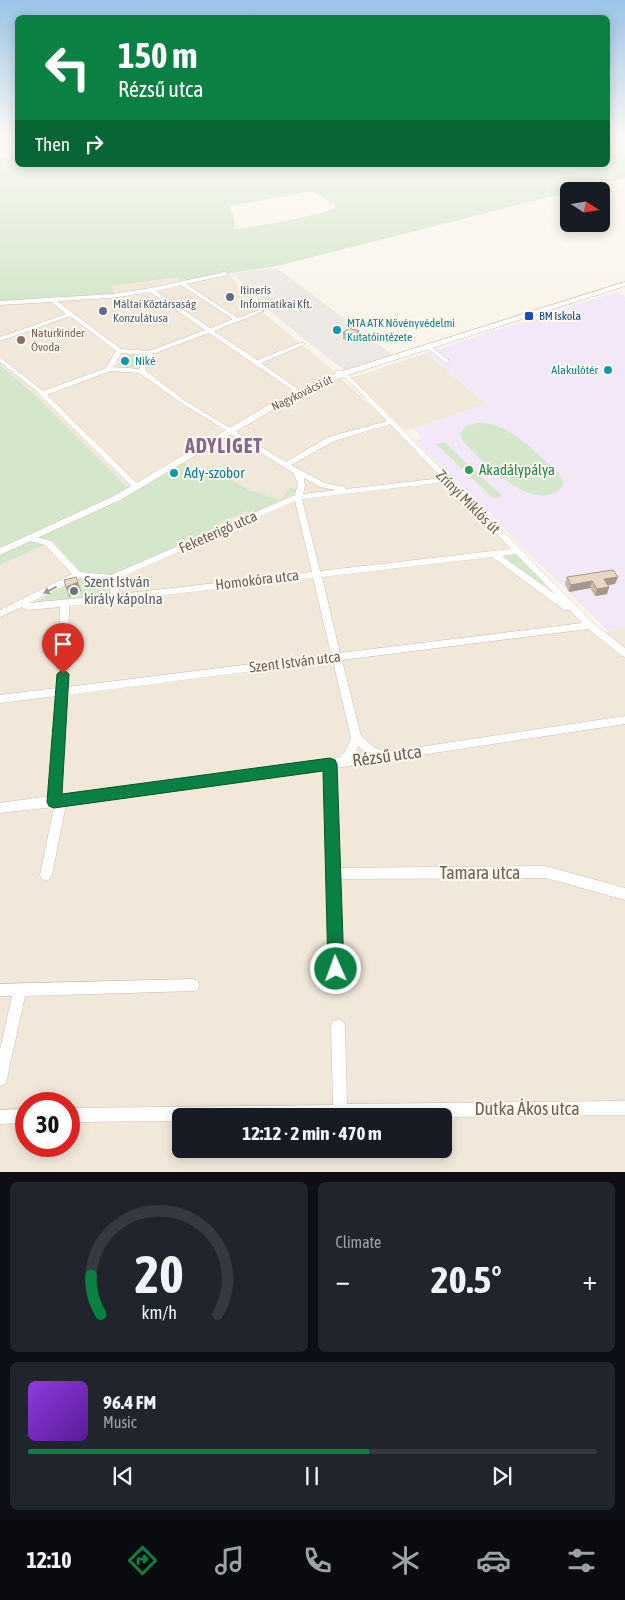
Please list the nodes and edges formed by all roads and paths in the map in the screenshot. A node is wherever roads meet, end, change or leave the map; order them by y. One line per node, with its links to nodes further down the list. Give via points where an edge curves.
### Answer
1 (225, 274): 2 (street)
2 (181, 283): 4 (street); 9 (street)
3 (625, 284): 13 (street, Nagykovácsi út)
4 (151, 290): 5 (street); 10 (street)
5 (51, 299): 6 (street); 8 (street)
6 (0, 303)
7 (261, 311): 9 (street)
8 (70, 314): 11 (street); 14 (street)
9 (238, 320): 10 (street)
10 (210, 331): 15 (street); 18 (street)
11 (0, 339)
12 (302, 344): 18 (street)
13 (428, 347): 17 (street); 21 (street, Nagykovácsi út)
14 (119, 351): 15 (street); 19 (street)
15 (150, 354): 20 (street)
16 (0, 358): 23 (street)
17 (448, 362)
18 (255, 363): 22 (street)
19 (109, 369): 20 (street); 23 (street)
20 (141, 371): 25 (street)
21 (342, 374): 22 (street, Nagykovácsi út); 24 (street, Zrínyi Miklós út)
22 (300, 393): 25 (street, Nagykovácsi út)
23 (42, 394): 29 (street)
24 (390, 422): 26 (street, via 330,439); 28 (street, Zrínyi Miklós út)
25 (232, 433): 26 (street); 29 (street, Nagykovácsi út)
26 (286, 465): 27 (street)
27 (296, 471): 30 (street, via 323,485); 31 (street, via 302,485)
28 (446, 480): 30 (street, Feketerigó utca); 33 (street, Zrínyi Miklós út)
29 (137, 487): 32 (street, Nagykovácsi út)
30 (352, 490): 31 (street, Feketerigó utca)
31 (298, 497): 36 (street); 38 (street, Feketerigó utca)
32 (29, 538): 34 (street, Nagykovácsi út); 37 (street, via 48,543)
33 (516, 551): 35 (street, Homokóra utca); 43 (street, Zrínyi Miklós út)
34 (0, 552)
35 (493, 554): 36 (street, Homokóra utca); 43 (street, Zrínyi Miklós út)
36 (317, 573): 39 (street, Homokóra utca); 45 (street)
37 (78, 575): 38 (street, Feketerigó utca); 40 (street, one-way to 40)
38 (112, 578): 39 (street)
39 (116, 597): 41 (street, Homokóra utca)
40 (22, 603): 41 (street, Homokóra utca, via 28,607); 42 (street)
41 (65, 603): 46 (street)
42 (0, 614)
43 (590, 625): 44 (street, Zrínyi Miklós út); 45 (street, Szent István utca)
44 (625, 653)
45 (337, 657): 46 (street, Szent István utca); 49 (street)
46 (62, 691): 47 (street, Szent István utca); 52 (street)
47 (0, 700)
48 (625, 720): 50 (street, Rézsű utca)
49 (356, 738): 50 (street, via 372,751); 51 (street, via 349,755)
50 (396, 755): 51 (street, Rézsű utca)
51 (335, 763): 52 (street, Rézsű utca); 55 (street)
52 (58, 801): 53 (street, Rézsű utca); 54 (street)
53 (0, 808)
54 (46, 874)
55 (333, 874): 56 (street, Tamara utca, via 546,872); 57 (street)
56 (625, 894)
57 (336, 969)
58 (193, 985): 60 (street)
59 (0, 990): 60 (street)
60 (20, 990): 62 (street)
61 (338, 1026): 63 (street)
62 (0, 1079)
63 (340, 1108)
64 (625, 1108): 65 (street, Dutka Ákos utca)
65 (452, 1109)
66 (172, 1113): 67 (street, Dutka Ákos utca)
67 (80, 1115)
68 (15, 1116): 69 (street)
69 (0, 1117)

